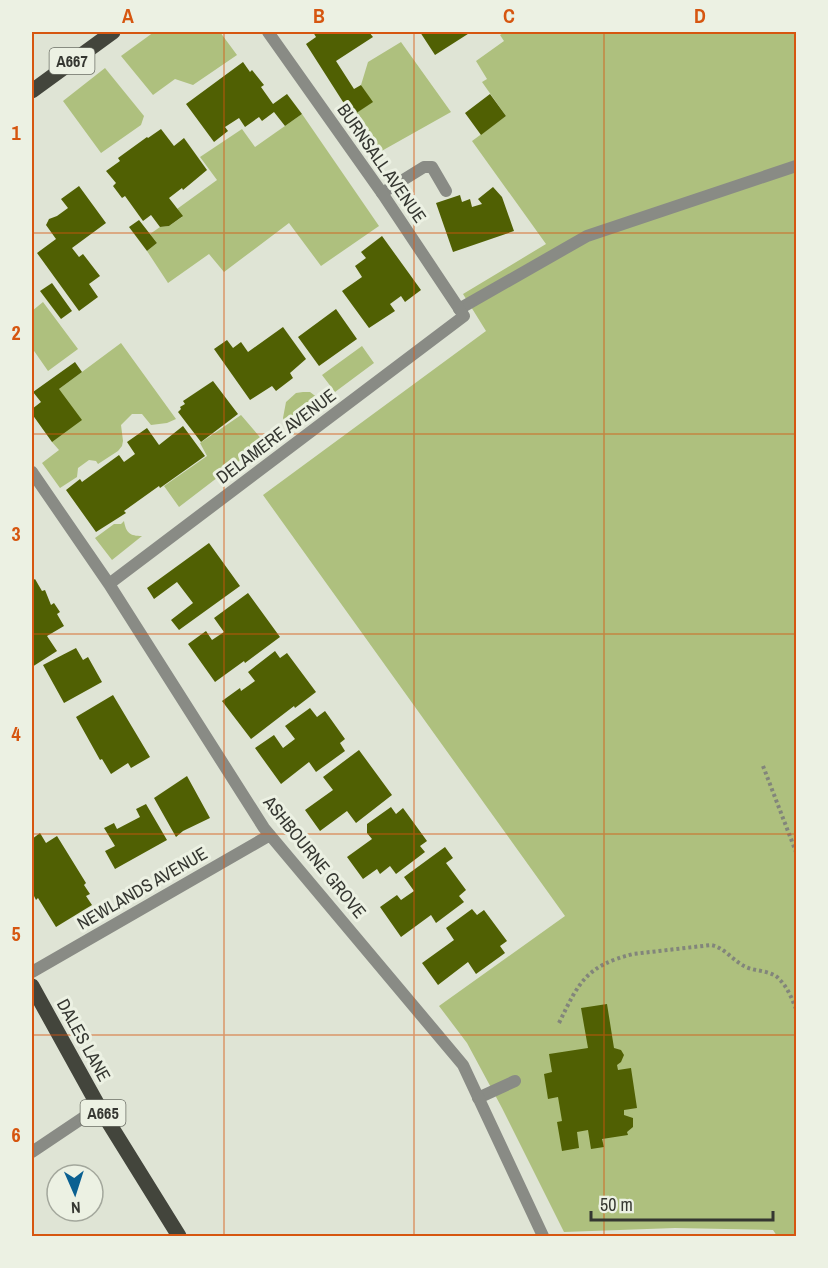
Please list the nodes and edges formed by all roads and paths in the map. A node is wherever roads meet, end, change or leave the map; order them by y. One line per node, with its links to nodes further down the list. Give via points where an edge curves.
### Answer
1 (113, 32): 3 (main road, A667)
2 (268, 32): 6 (street, BURNSALL AVENUE)
3 (32, 91)
4 (796, 166): 7 (street, DELAMERE AVENUE, via 587,236)
5 (446, 191): 6 (street, via 432,167 423,167)
6 (382, 193): 7 (street, BURNSALL AVENUE)
7 (462, 312): 9 (street, DELAMERE AVENUE)
8 (32, 472): 9 (street, ASHBOURNE GROVE)
9 (109, 584): 11 (street, ASHBOURNE GROVE)
10 (763, 766): 12 (path)
11 (270, 835): 13 (street, NEWLANDS AVENUE); 18 (street, ASHBOURNE GROVE, via 463,1065)
12 (796, 852)
13 (32, 972)
14 (32, 986): 19 (main road, DALES LANE / A665)
15 (796, 1009): 16 (path, via 779,978 747,968 711,945 633,954 596,969 583,978)
16 (559, 1023)
17 (515, 1081): 18 (street)
18 (478, 1098): 22 (street, ASHBOURNE GROVE)
19 (99, 1107): 20 (street); 21 (main road, DALES LANE / A665)
20 (32, 1152)
21 (178, 1236)
22 (543, 1236)

